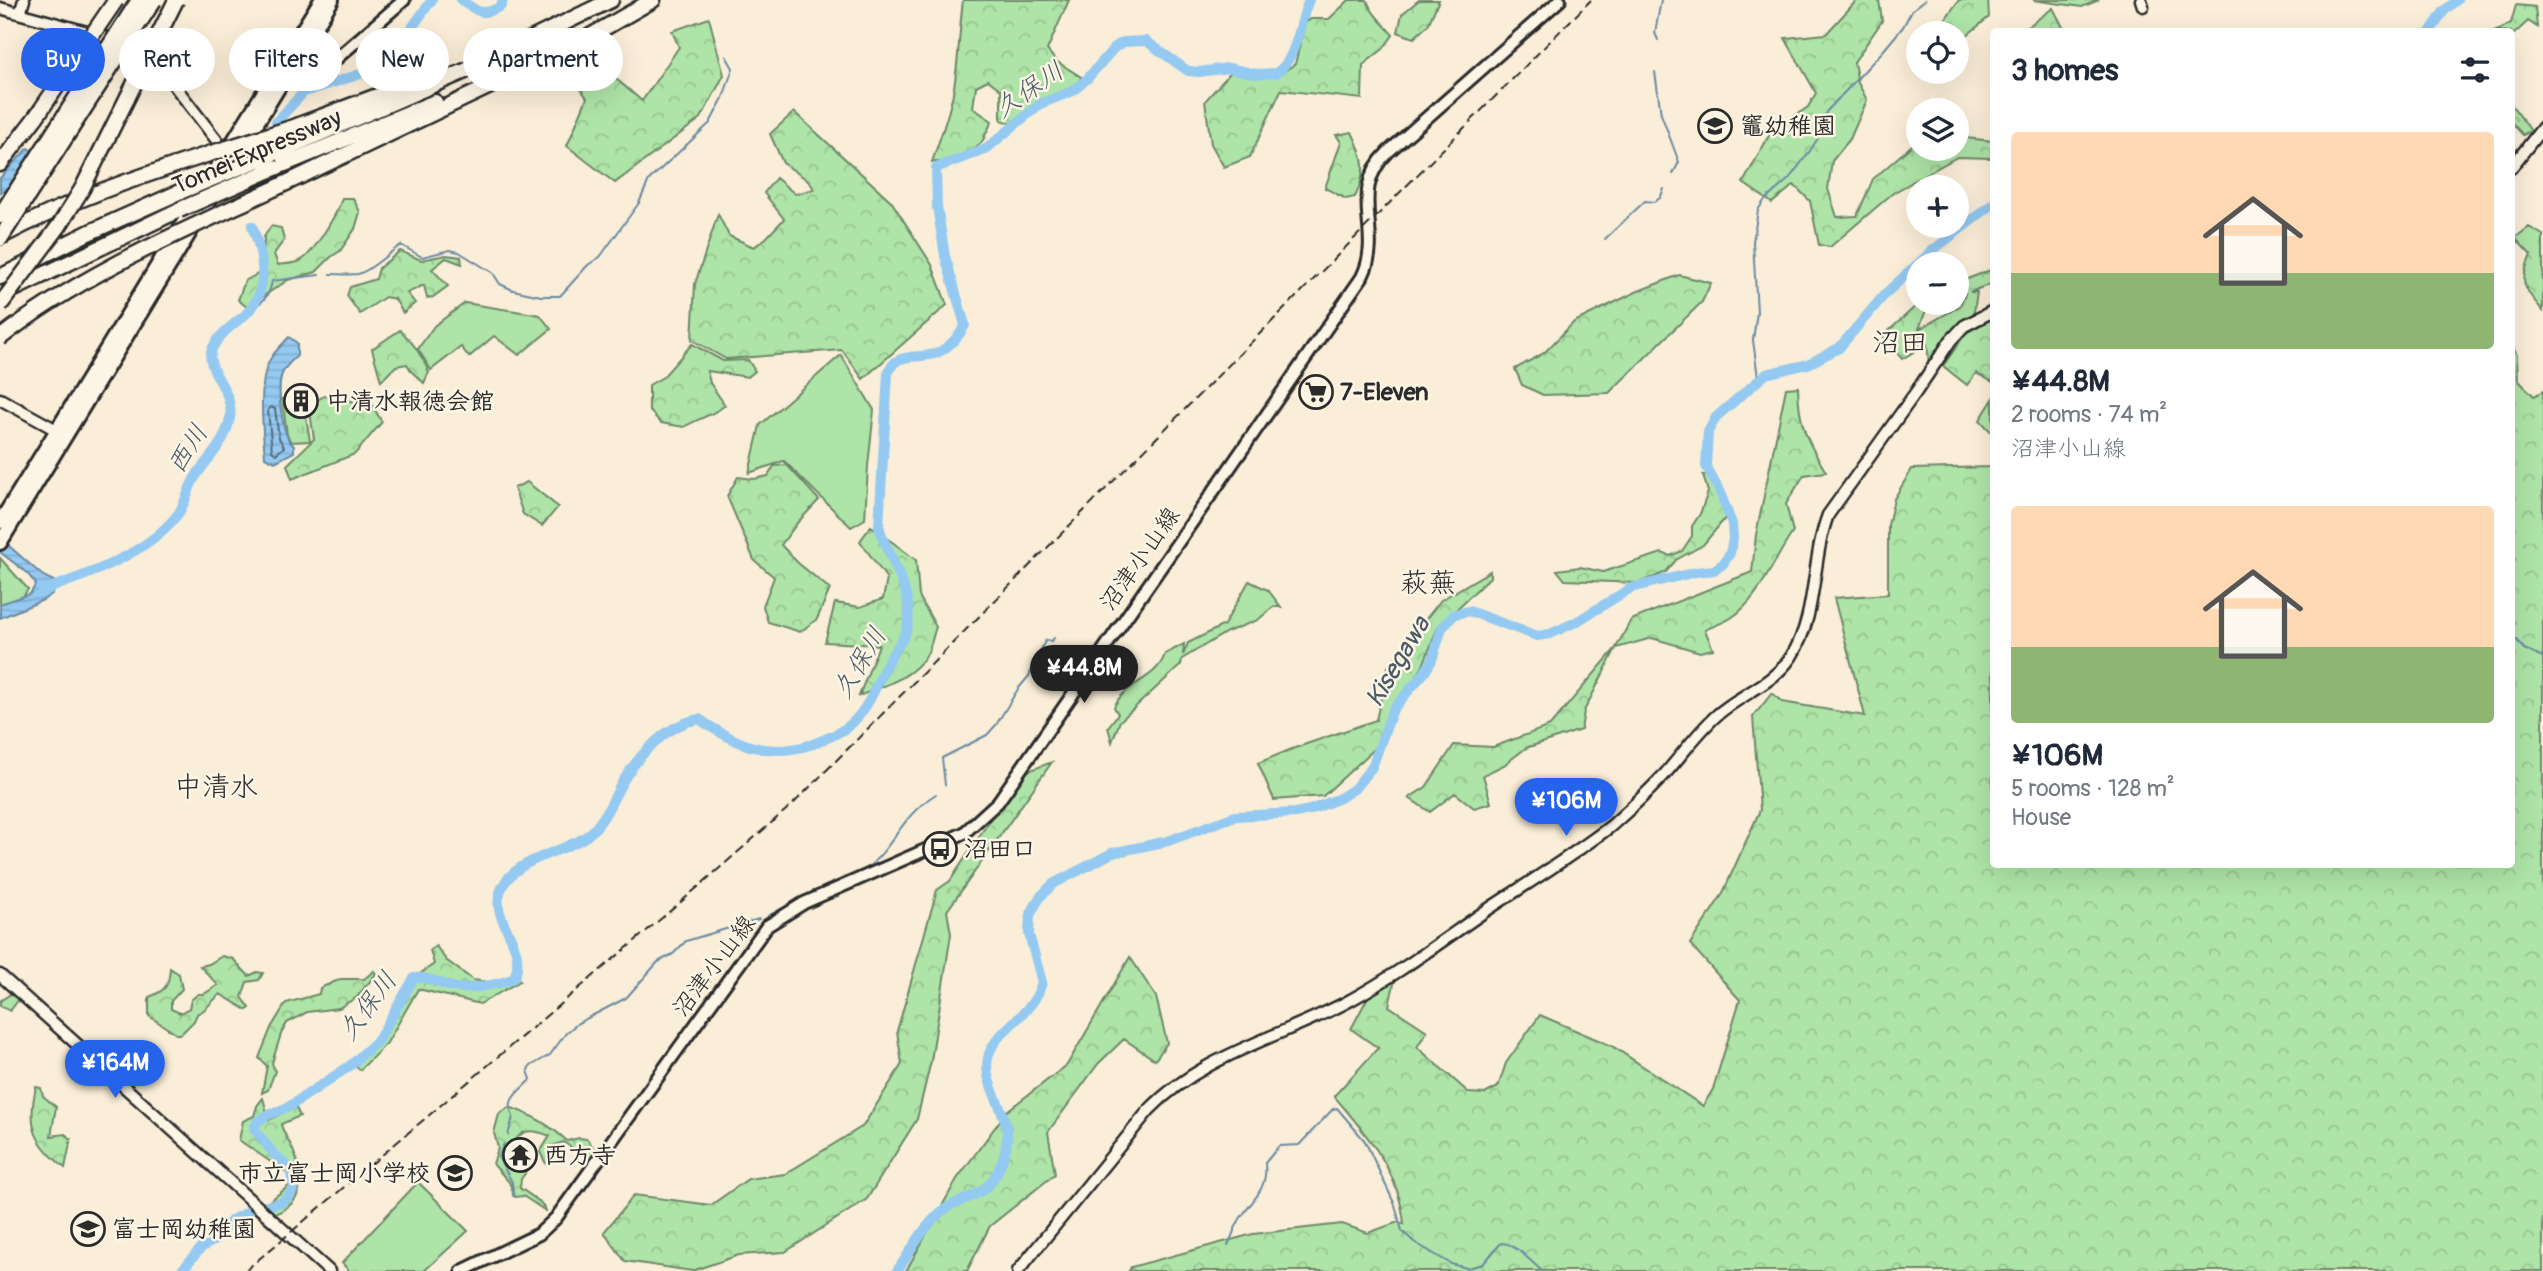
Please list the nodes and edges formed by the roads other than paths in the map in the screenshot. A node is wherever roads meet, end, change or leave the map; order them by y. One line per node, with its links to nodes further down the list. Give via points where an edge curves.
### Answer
1 (24, 0): 14 (street)
2 (116, 0): 21 (highway, bridge)
3 (139, 0): 22 (highway, bridge)
4 (154, 0): 23 (highway, bridge)
5 (176, 0): 26 (highway, bridge, via 82,189)
6 (321, 0): 19 (highway)
7 (331, 0): 15 (highway)
8 (404, 0): 16 (main road)
9 (604, 0): 19 (highway, bridge, via 439,73)
10 (611, 0): 24 (highway, Tomei Expressway, bridge, via 472,68 182,191)
11 (650, 0): 25 (highway, Tomei Expressway, bridge, via 471,86 179,210); 28 (highway, bridge, via 566,50 110,267)
12 (1560, 0): 34 (main road, 沼津小山線, via 1374,169 1367,195 1370,248 1362,277 998,802 964,833 804,903 767,926 556,1219 539,1234)
13 (0, 8): 14 (street)
14 (20, 13): 19 (street, via 132,48 167,76)
15 (314, 28)
16 (342, 54)
17 (275, 91): 30 (highway)
18 (2543, 127): 20 (street)
19 (219, 152): 23 (highway, via 97,191); 30 (highway, via 192,211)
20 (2515, 163)
21 (0, 164)
22 (0, 216)
23 (2, 237)
24 (0, 277)
25 (0, 296)
26 (0, 304)
27 (1990, 312): 35 (street, via 1964,326 1951,340 1828,515 1805,627 1791,656 1772,679 1718,714 1630,808 1568,855 1348,1001 1216,1062 1172,1088)
28 (0, 338)
29 (0, 399): 30 (street)
30 (61, 433): 31 (highway)
31 (2, 533)
32 (0, 975): 33 (street)
33 (329, 1271)
34 (462, 1271)
35 (1018, 1271)

